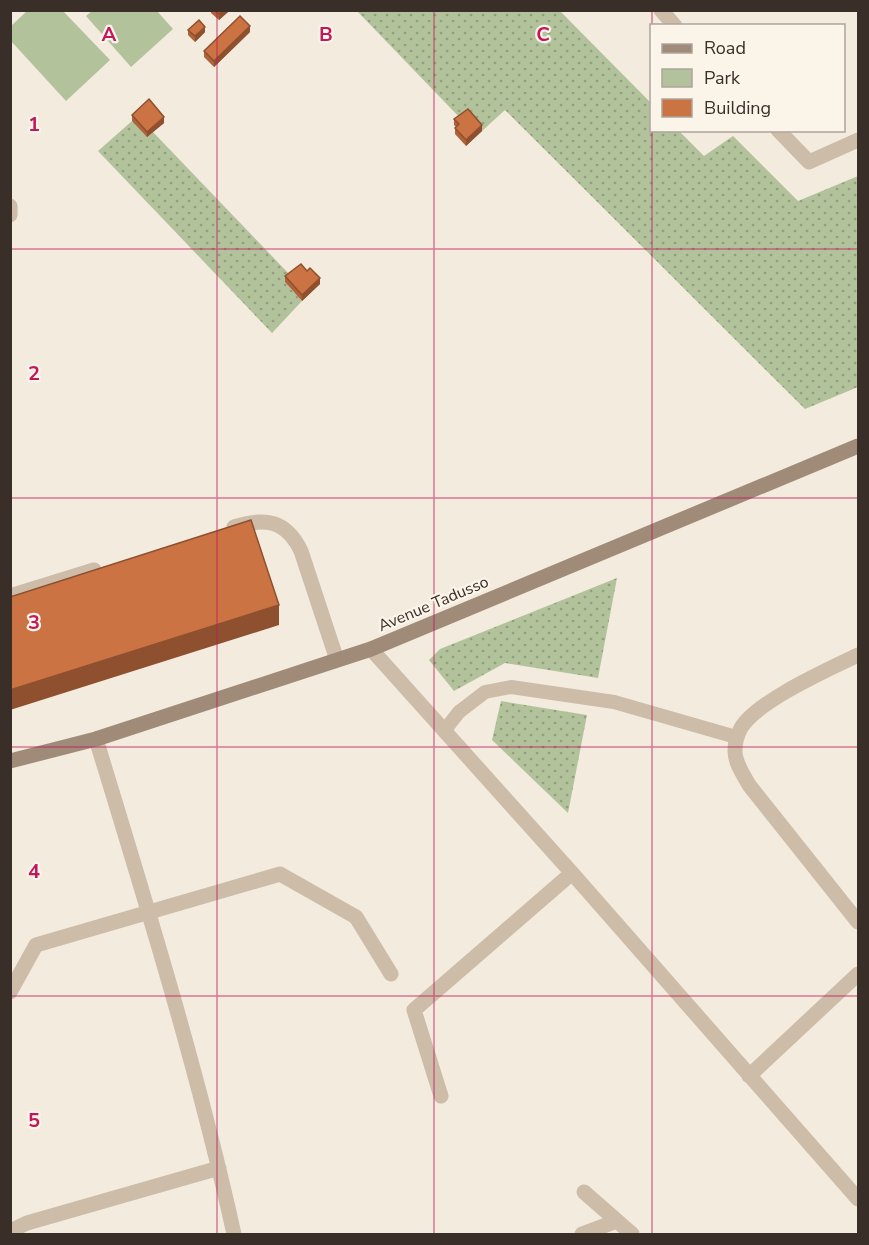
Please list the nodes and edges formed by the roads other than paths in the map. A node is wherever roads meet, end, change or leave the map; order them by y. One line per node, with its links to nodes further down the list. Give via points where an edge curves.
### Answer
1 (661, 10): 2 (street)
2 (673, 24)
3 (780, 132): 4 (street, via 808,162)
4 (858, 140)
5 (10, 206): 6 (street)
6 (10, 214)
7 (858, 446): 11 (street, Avenue Tadusso)
8 (224, 530): 13 (street, via 260,521 274,523 295,539)
9 (112, 565): 10 (street)
10 (10, 596)
11 (371, 649): 13 (street, Avenue Tadusso); 14 (street)
12 (858, 655): 15 (street, via 772,700 741,727)
13 (338, 660): 16 (street, Avenue Tadusso)
14 (444, 732): 15 (lane, via 459,712 485,692 511,687 614,702); 18 (street)
15 (736, 738): 20 (street, via 737,764 749,785)
16 (96, 739): 17 (street, Avenue Tadusso); 19 (street)
17 (10, 761)
18 (572, 873): 24 (street); 25 (street, via 414,1010)
19 (148, 912): 21 (street, via 280,874 356,917); 23 (street, via 36,945); 26 (street)
20 (858, 922)
21 (391, 974)
22 (858, 974): 24 (street)
23 (10, 992)
24 (749, 1076): 28 (street)
25 (441, 1096)
26 (219, 1168): 30 (street, via 27,1223); 31 (street)
27 (584, 1192): 29 (street)
28 (858, 1199)
29 (618, 1221): 32 (street); 33 (street)
30 (10, 1232)
31 (234, 1234)
32 (582, 1234)
33 (632, 1234)

